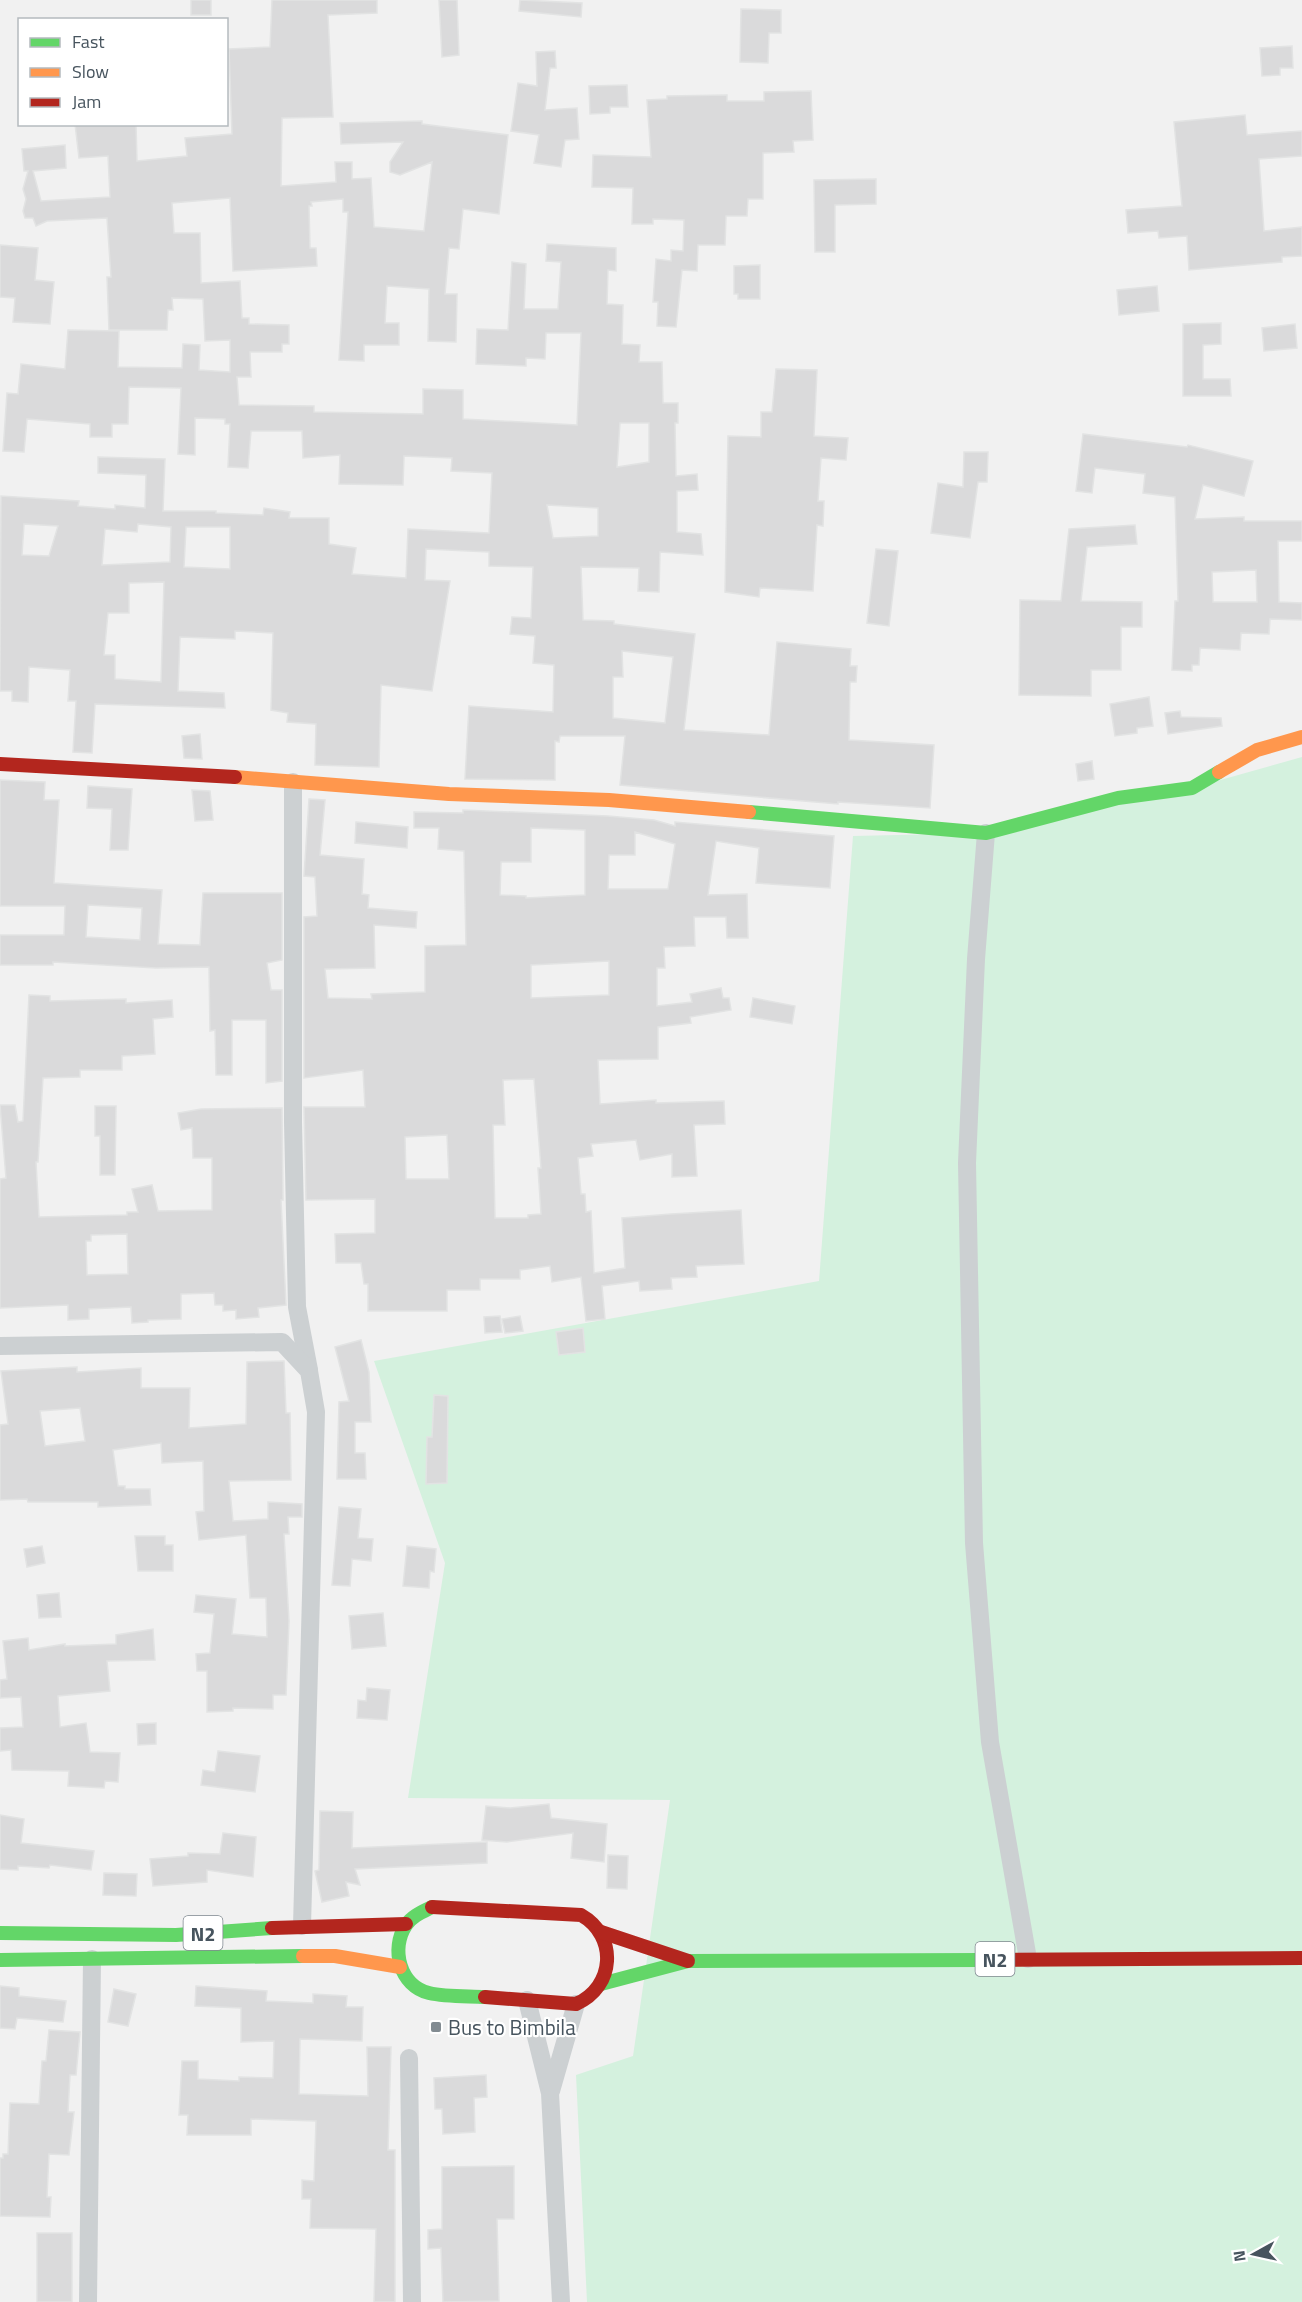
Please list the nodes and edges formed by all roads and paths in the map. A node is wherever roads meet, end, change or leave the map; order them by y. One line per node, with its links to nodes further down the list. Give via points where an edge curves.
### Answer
1 (1302, 737): 4 (main road, via 1257,750 1192,788 1118,798)
2 (0, 764): 3 (main road)
3 (293, 782): 4 (main road, via 449,794 609,800); 6 (street, via 297,1307)
4 (986, 833): 13 (street, via 967,1163 974,1543 990,1742)
5 (0, 1346): 6 (street, via 282,1342)
6 (309, 1371): 8 (street, via 316,1412)
7 (406, 1924): 8 (main road, N2); 9 (main road, via 419,1911 432,1907 581,1915); 16 (main road, via 399,1940)
8 (302, 1926): 10 (main road, N2, via 176,1935)
9 (601, 1932): 15 (main road, N2); 17 (main road, via 607,1953)
10 (0, 1933)
11 (1302, 1958): 13 (main road, N2)
12 (92, 1959): 14 (main road, N2); 16 (main road, N2, via 335,1956); 22 (street)
13 (1028, 1959): 15 (main road, N2)
14 (0, 1960)
15 (688, 1961): 17 (main road, N2)
16 (400, 1967): 18 (main road, via 416,1988 428,1993)
17 (601, 1984): 19 (main road, via 588,2001)
18 (527, 2000): 19 (main road); 21 (street)
19 (576, 2004): 21 (street)
20 (409, 2058): 23 (street)
21 (550, 2093): 24 (street)
22 (88, 2302)
23 (411, 2302)
24 (561, 2302)

